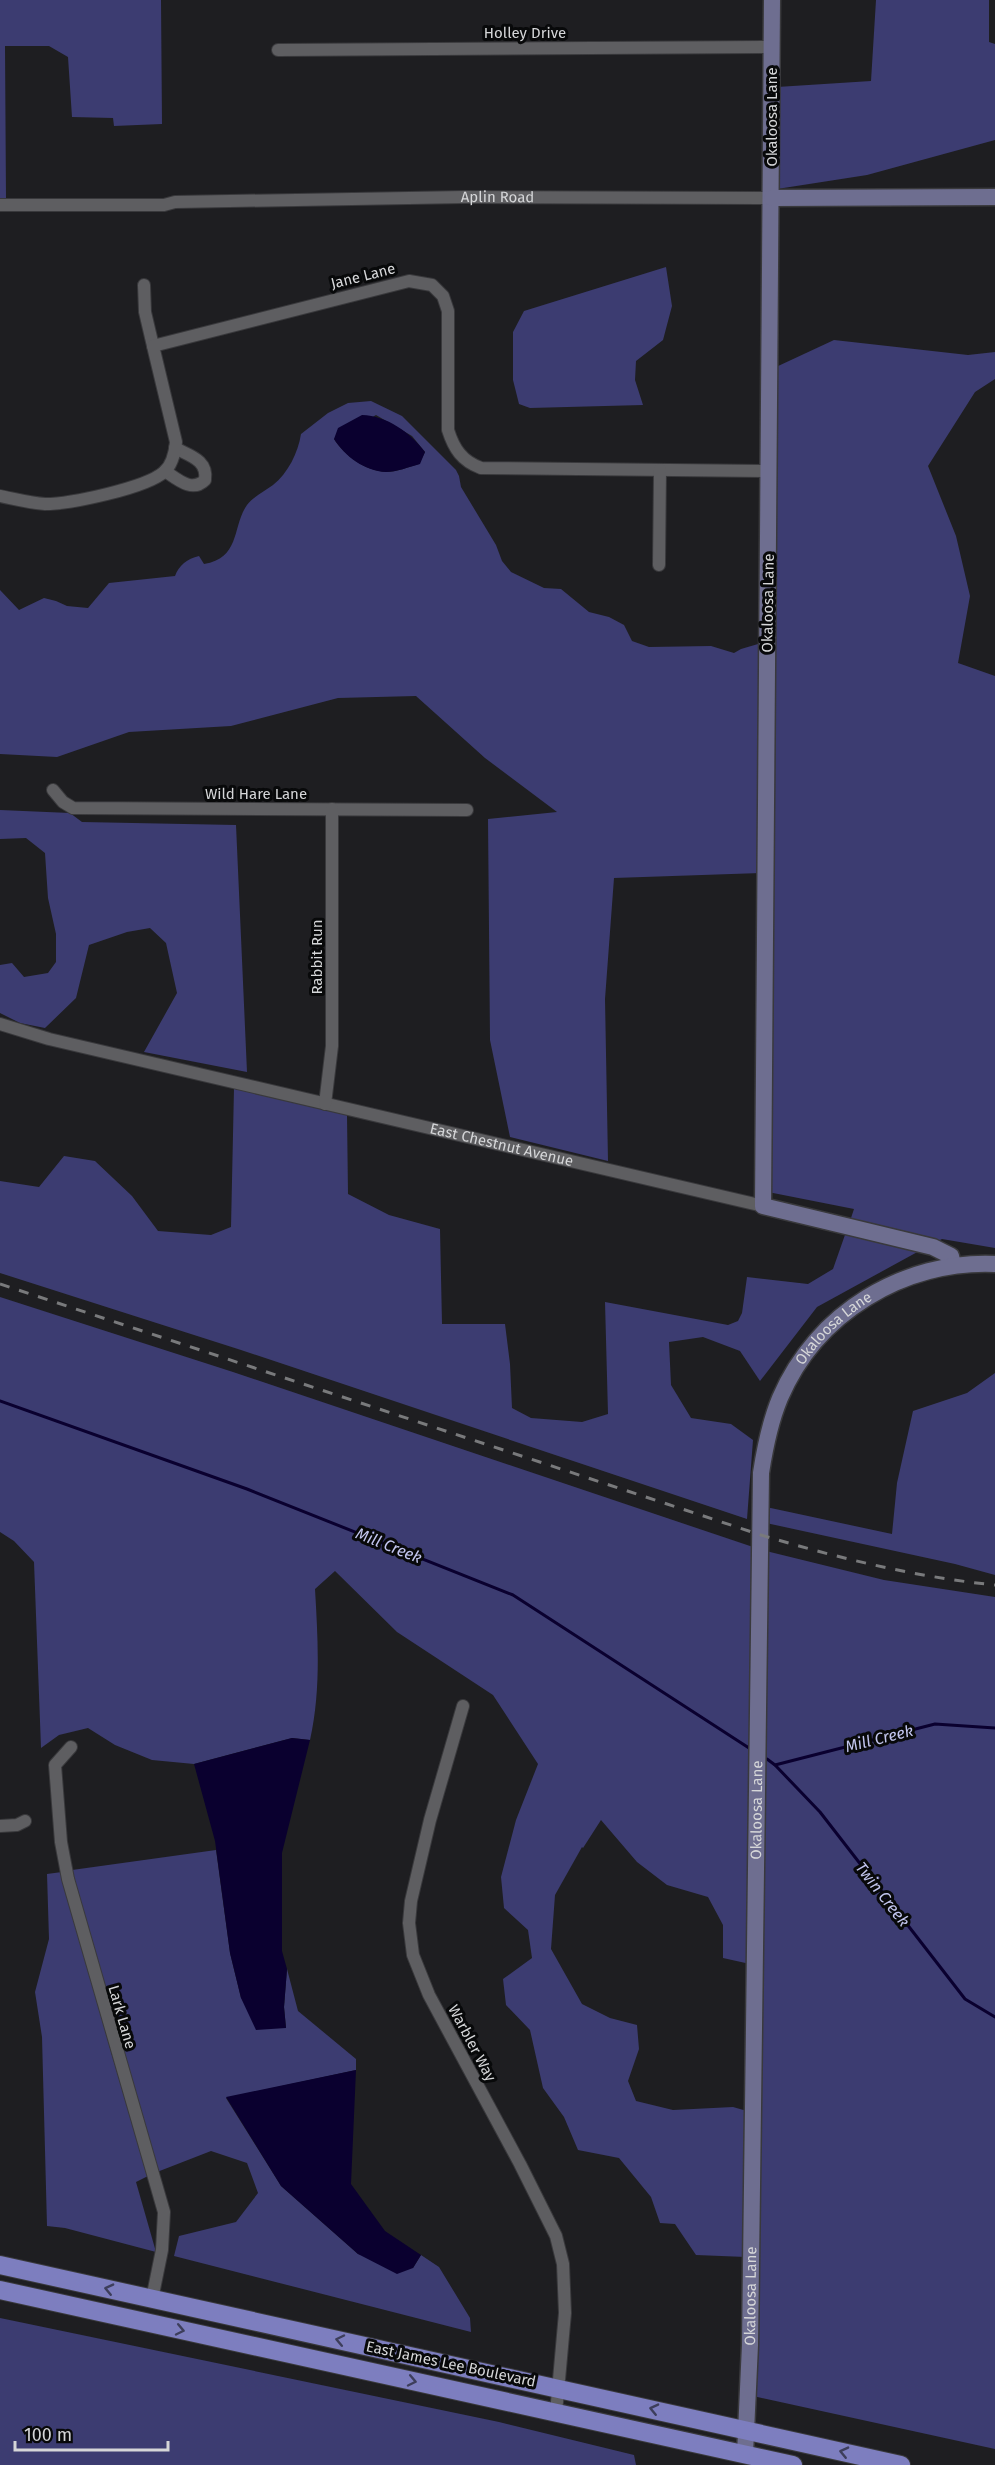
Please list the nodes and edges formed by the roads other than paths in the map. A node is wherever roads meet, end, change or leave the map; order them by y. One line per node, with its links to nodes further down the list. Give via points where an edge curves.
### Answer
1 (772, 0): 2 (street, Okaloosa Lane)
2 (772, 47): 3 (street, Holley Drive); 5 (street, Okaloosa Lane)
3 (278, 50)
4 (995, 197): 5 (street, Aplin Road)
5 (772, 198): 6 (street, Aplin Road, via 465,197); 12 (street, Okaloosa Lane)
6 (0, 205)
7 (144, 285): 8 (street)
8 (153, 346): 9 (street); 10 (street, Jane Lane, via 395,283 421,281 437,289 446,302 448,430 462,458 481,468)
9 (175, 448): 11 (street); 11 (street, via 201,462 205,480 191,485)
10 (660, 470): 12 (street, Jane Lane); 14 (street)
11 (165, 471): 13 (street, via 145,483 66,503 28,502)
12 (770, 471): 20 (street, Okaloosa Lane)
13 (0, 496)
14 (659, 565)
15 (53, 790): 16 (street, Wild Hare Lane, via 73,808)
16 (332, 809): 17 (street, Wild Hare Lane); 19 (street, Rabbit Run, via 332,1046)
17 (467, 810)
18 (0, 1024): 19 (street, East Chestnut Avenue)
19 (325, 1104): 20 (street, East Chestnut Avenue)
20 (763, 1206): 22 (street, East Chestnut Avenue, via 933,1247 951,1256)
21 (995, 1264): 22 (street)
22 (953, 1265): 34 (street, Okaloosa Lane, via 892,1284 840,1316 791,1376 767,1434 761,1473)
23 (463, 1706): 32 (street, Warbler Way, via 411,1900 413,1955 429,1995 556,2236 563,2264 565,2313)
24 (71, 1747): 29 (street, Lark Lane, via 55,1765 68,1879 164,2212 162,2250)
25 (25, 1821): 26 (street)
26 (0, 1826)
27 (0, 2265): 29 (main road, East James Lee Boulevard, one-way to 27)
28 (0, 2290): 31 (main road, East James Lee Boulevard, one-way to 31)
29 (152, 2299): 30 (main road, East James Lee Boulevard)
30 (292, 2329): 31 (street); 32 (main road, East James Lee Boulevard, one-way to 30)
31 (287, 2354): 33 (main road, East James Lee Boulevard, one-way to 33)
32 (559, 2388): 33 (street, Warbler Way); 34 (main road, East James Lee Boulevard, one-way to 32)
33 (556, 2413): 35 (main road, East James Lee Boulevard)
34 (746, 2429): 35 (street, Okaloosa Lane); 37 (main road, East James Lee Boulevard, one-way to 34)
35 (745, 2454): 36 (main road, East James Lee Boulevard)
36 (793, 2465)
37 (901, 2465)

